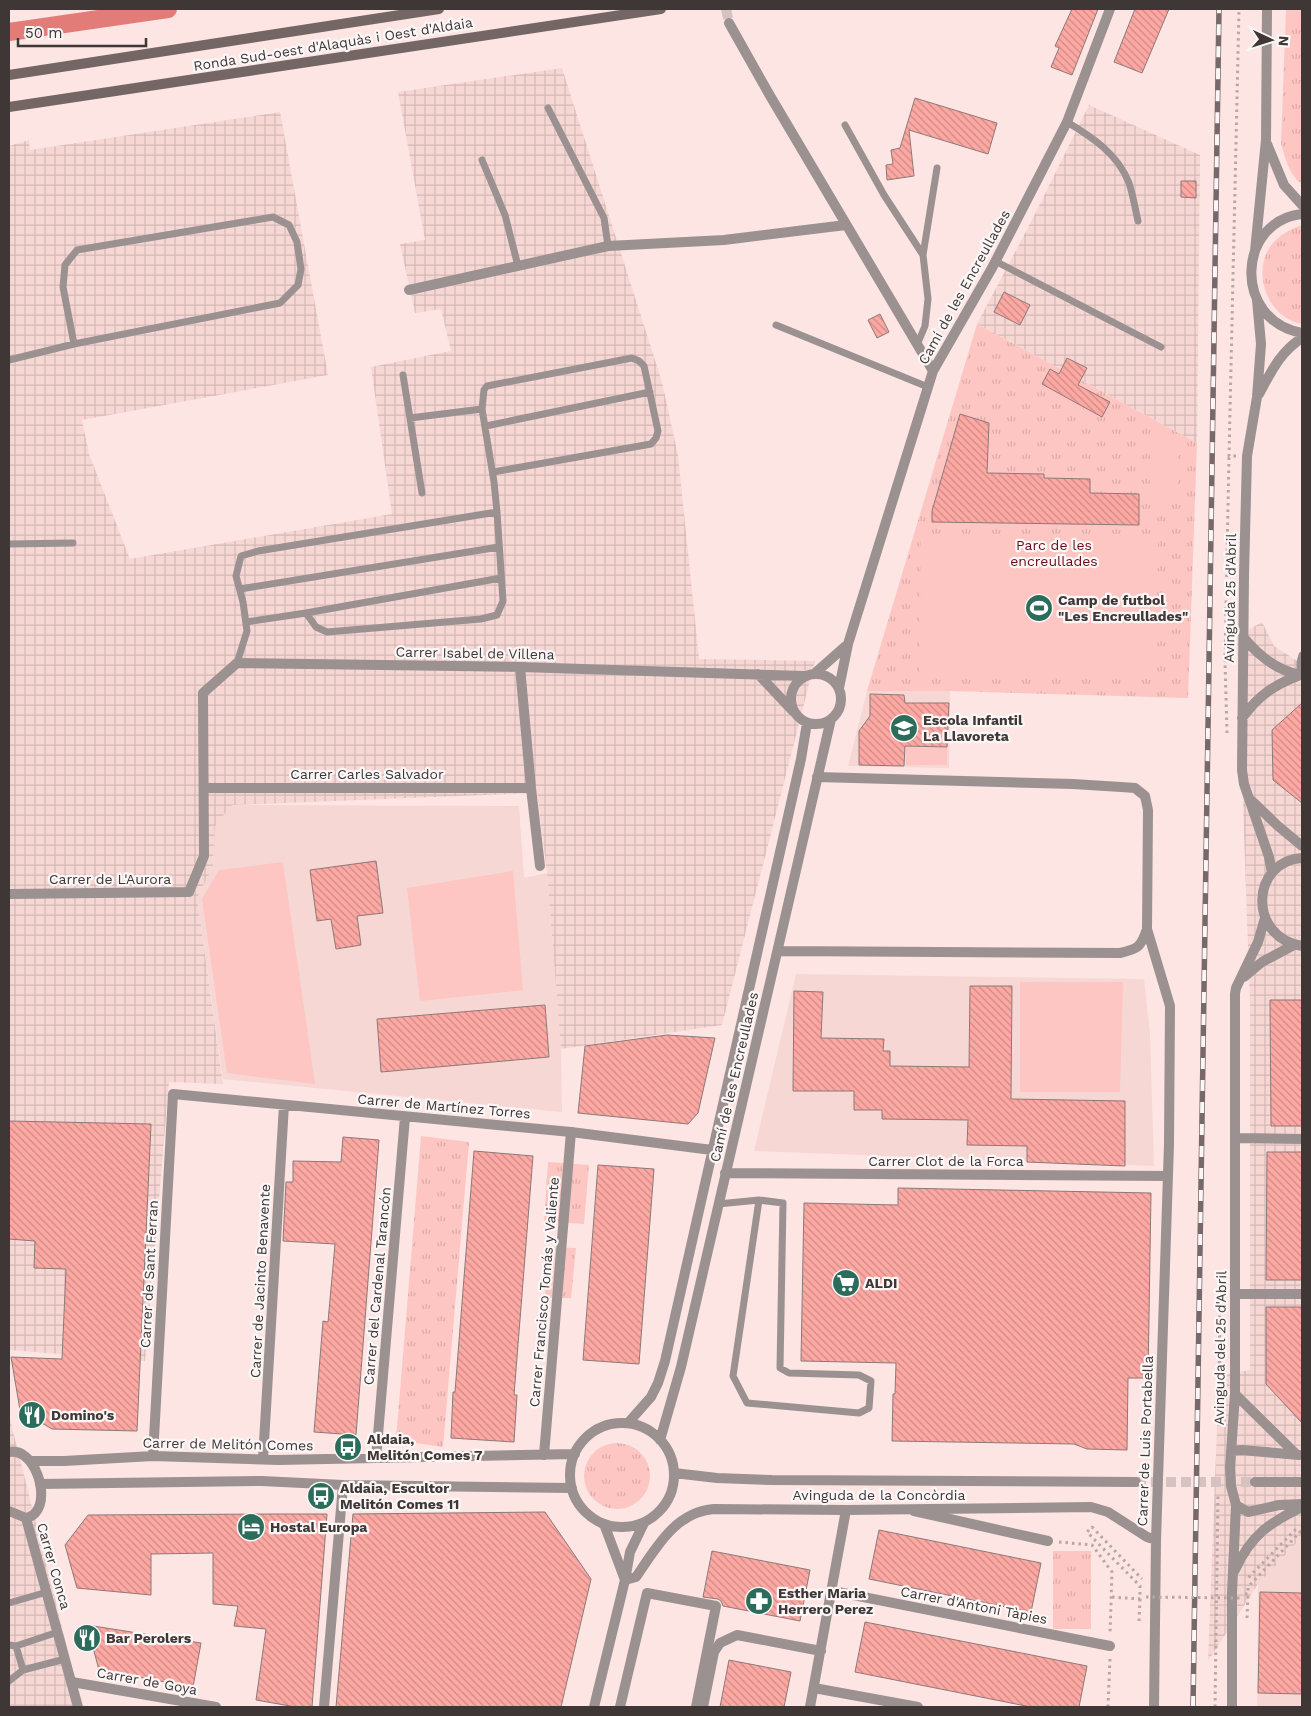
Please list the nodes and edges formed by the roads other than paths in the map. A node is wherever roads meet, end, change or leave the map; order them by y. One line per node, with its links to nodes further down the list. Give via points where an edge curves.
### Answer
1 (439, 9): 6 (main road, Ronda Sud-oest d'Alaquàs i Oest d'Aldaia)
2 (661, 9): 7 (main road, Ronda Sud-oest d'Alaquàs i Oest d'Aldaia)
3 (1110, 9): 9 (street, Camí de les Encreullades)
4 (1267, 9): 11 (street, Avinguda 25 d'Abril)
5 (730, 23): 17 (street)
6 (9, 75)
7 (9, 107)
8 (548, 108): 18 (lane, via 604,218)
9 (1067, 122): 16 (lane, via 1095,139 1113,157 1128,182); 21 (street, Camí de les Encreullades)
10 (845, 125): 20 (lane)
11 (1266, 140): 14 (street, via 1284,185); 19 (street, Avinguda 25 d'Abril)
12 (482, 160): 22 (lane, via 505,214)
13 (937, 168): 20 (lane)
14 (1302, 204)
15 (1302, 214): 19 (street, via 1279,222 1264,235)
16 (1138, 221)
17 (846, 225): 18 (street, via 724,240); 29 (street)
18 (608, 246): 22 (street)
19 (1255, 251): 24 (street, Avinguda 25 d'Abril, via 1251,268)
20 (922, 255): 29 (lane, via 928,299 925,326)
21 (995, 261): 30 (lane); 32 (street, Camí de les Encreullades)
22 (518, 266): 23 (street)
23 (409, 290)
24 (1257, 300): 26 (street, via 1278,324); 36 (street, Avinguda 25 d'Abril, via 1261,344)
25 (776, 325): 34 (lane)
26 (1302, 333)
27 (1302, 338): 36 (street, Avinguda 25 d'Abril, via 1276,361)
28 (74, 344): 28 (lane, via 62,287 65,266 77,250 273,217 289,224 297,242 301,268 298,285 280,303); 31 (lane)
29 (917, 345): 32 (street)
30 (1161, 347)
31 (9, 360)
32 (933, 371): 34 (street, Camí de les Encreullades)
33 (404, 375): 38 (lane)
34 (928, 387): 51 (street, Camí de les Encreullades)
35 (650, 392): 37 (lane, via 644,366 632,358 487,386); 39 (lane); 40 (lane, via 658,431 651,444)
36 (1257, 397): 50 (street, Avinguda 25 d'Abril, via 1247,456)
37 (482, 409): 38 (lane); 39 (lane)
38 (410, 418): 41 (lane)
39 (486, 426): 40 (lane)
40 (493, 472): 42 (lane)
41 (422, 493)
42 (497, 512): 45 (lane); 47 (lane, via 241,556 236,576)
43 (73, 543): 44 (lane)
44 (9, 544)
45 (499, 547): 46 (lane); 47 (lane)
46 (501, 578): 48 (lane); 48 (lane, via 503,601 497,615 481,619 327,632 316,627)
47 (240, 588): 49 (lane)
48 (306, 613): 49 (lane)
49 (246, 622): 53 (lane, via 247,631)
50 (1244, 638): 57 (street, via 1265,660 1280,669); 60 (street, Avinguda 25 d'Abril)
51 (848, 644): 56 (street); 58 (street, Camí de les Encreullades)
52 (1302, 655): 57 (lane)
53 (237, 662): 54 (street, Carrer Isabel de Villena); 64 (street, Carrer de L'Aurora, via 204,693)
54 (520, 667): 55 (street, Carrer Isabel de Villena); 65 (street)
55 (758, 674): 56 (street, Carrer Isabel de Villena); 59 (street)
56 (809, 675): 58 (street, via 829,677); 59 (street, via 793,688 790,696)
57 (1301, 675): 60 (street, via 1273,686)
58 (839, 688): 61 (street, via 840,706)
59 (794, 712): 62 (street)
60 (1242, 718): 66 (street, Avinguda 25 d'Abril, via 1243,778)
61 (831, 720): 62 (street); 63 (street, Camí de les Encreullades)
62 (807, 723): 83 (street, Camí de les Encreullades)
63 (817, 777): 73 (street, Carrer de Luis Portabella, via 1135,788 1144,796 1148,810); 75 (street, Camí de les Encreullades)
64 (204, 788): 65 (street, Carrer Carles Salvador); 71 (street, Carrer de L'Aurora, via 204,856 189,892)
65 (531, 788): 69 (street)
66 (1250, 798): 67 (street, Avinguda 25 d'Abril); 70 (street, Avinguda 25 d'Abril)
67 (1302, 846)
68 (1302, 858): 70 (street, via 1288,862)
69 (540, 866)
70 (1272, 873): 72 (street, via 1263,894)
71 (9, 894)
72 (1265, 918): 74 (street, via 1276,935); 76 (street, Avinguda del 25 d'Abril, via 1258,942)
73 (1147, 929): 75 (street, via 1142,943 1133,950 1120,953); 85 (street, Carrer de Luis Portabella, via 1170,1006)
74 (1298, 945): 76 (street, via 1262,962)
75 (778, 951): 84 (street, Camí de les Encreullades)
76 (1236, 988): 81 (street, Avinguda del 25 d'Abril)
77 (173, 1094): 78 (street, Carrer de Martínez Torres); 98 (street, Carrer de Sant Ferran)
78 (284, 1105): 79 (street, Carrer de Martínez Torres); 100 (street, Carrer de Jacinto Benavente)
79 (405, 1117): 80 (street, Carrer de Martínez Torres); 99 (street, Carrer del Cardenal Tarancón)
80 (571, 1132): 83 (street, Carrer de Martínez Torres); 96 (street, Carrer Francisco Tomás y Valiente)
81 (1236, 1138): 82 (street); 88 (street, Avinguda del 25 d'Abril)
82 (1302, 1139)
83 (712, 1150): 91 (street, Camí de les Encreullades, via 658,1383 651,1397)
84 (725, 1173): 85 (street, Carrer Clot de la Forca); 87 (street, Camí de les Encreullades)
85 (1167, 1176): 117 (street, Carrer de Luis Portabella)
86 (759, 1200): 86 (lane, via 783,1203 780,1368 789,1373 859,1375 871,1381 870,1408 859,1413 747,1403 733,1376); 87 (lane)
87 (718, 1204): 92 (street, Camí de les Encreullades, via 681,1367)
88 (1235, 1294): 89 (street); 90 (street, Avinguda del 25 d'Abril)
89 (1302, 1294)
90 (1235, 1394): 94 (street, Avinguda del 25 d'Abril); 97 (street)
91 (628, 1423): 92 (street, via 645,1428); 95 (street, via 611,1424 596,1430)
92 (660, 1440): 102 (street, via 672,1458)
93 (10, 1448): 101 (street)
94 (1231, 1451): 97 (street); 109 (street, Avinguda del 25 d'Abril, via 1231,1486)
95 (574, 1454): 96 (street, Carrer de Melitón Comes); 108 (street, via 570,1471)
96 (544, 1455): 99 (street, Carrer de Melitón Comes)
97 (1300, 1455)
98 (153, 1456): 100 (street, Carrer de Melitón Comes); 101 (street, Carrer de Melitón Comes)
99 (376, 1458): 100 (street, Carrer de Melitón Comes)
100 (263, 1459)
101 (31, 1460): 106 (street)
102 (674, 1473): 103 (street, Avinguda de la Concòrdia, via 772,1480); 115 (street, via 673,1488 667,1502)
103 (1136, 1482)
104 (1254, 1482): 105 (street)
105 (1302, 1482)
106 (40, 1484): 107 (street, via 262,1481); 114 (street, via 41,1502 36,1514)
107 (343, 1484): 108 (street); 135 (street)
108 (572, 1488): 116 (street, via 578,1503 590,1516)
109 (1236, 1505): 110 (street, via 1248,1512 1279,1506); 119 (street, Avinguda del 25 d'Abril)
110 (1302, 1506): 119 (street, via 1258,1534 1245,1550)
111 (901, 1509): 112 (street, Avinguda de la Concòrdia); 117 (street, Avinguda de la Concòrdia, via 1091,1507 1108,1512); 118 (street)
112 (846, 1510): 120 (street, Avinguda de la Concòrdia, via 703,1510 693,1513 676,1524 636,1577); 121 (street)
113 (9, 1512): 114 (street)
114 (26, 1518): 122 (street, Carrer Conca)
115 (644, 1522): 116 (street, via 617,1527); 120 (street, via 630,1552)
116 (604, 1524): 120 (street)
117 (1156, 1540): 142 (street, Carrer de Luis Portabella)
118 (1048, 1541)
119 (1233, 1576): 143 (street, Avinguda del 25 d'Abril)
120 (625, 1580): 136 (street)
121 (832, 1590): 126 (street, Carrer d'Antoni Tàpies); 127 (street)
122 (47, 1592): 123 (lane); 124 (street, Carrer Conca)
123 (9, 1603)
124 (58, 1632): 125 (lane); 128 (street, Carrer Conca)
125 (12, 1645): 129 (lane)
126 (1110, 1646)
127 (821, 1651): 132 (street); 139 (street, via 736,1635 720,1643 714,1652)
128 (66, 1659): 129 (lane); 131 (street, Carrer Conca)
129 (23, 1670): 130 (lane)
130 (9, 1681)
131 (72, 1682): 133 (street, Carrer Conca); 134 (street, Carrer de Goya)
132 (814, 1688): 140 (street); 141 (street)
133 (78, 1707)
134 (216, 1707)
135 (324, 1707)
136 (594, 1707)
137 (620, 1707): 138 (street, via 647,1593 716,1606)
138 (696, 1707)
139 (703, 1707)
140 (810, 1707)
141 (918, 1707)
142 (1154, 1707)
143 (1232, 1707)

